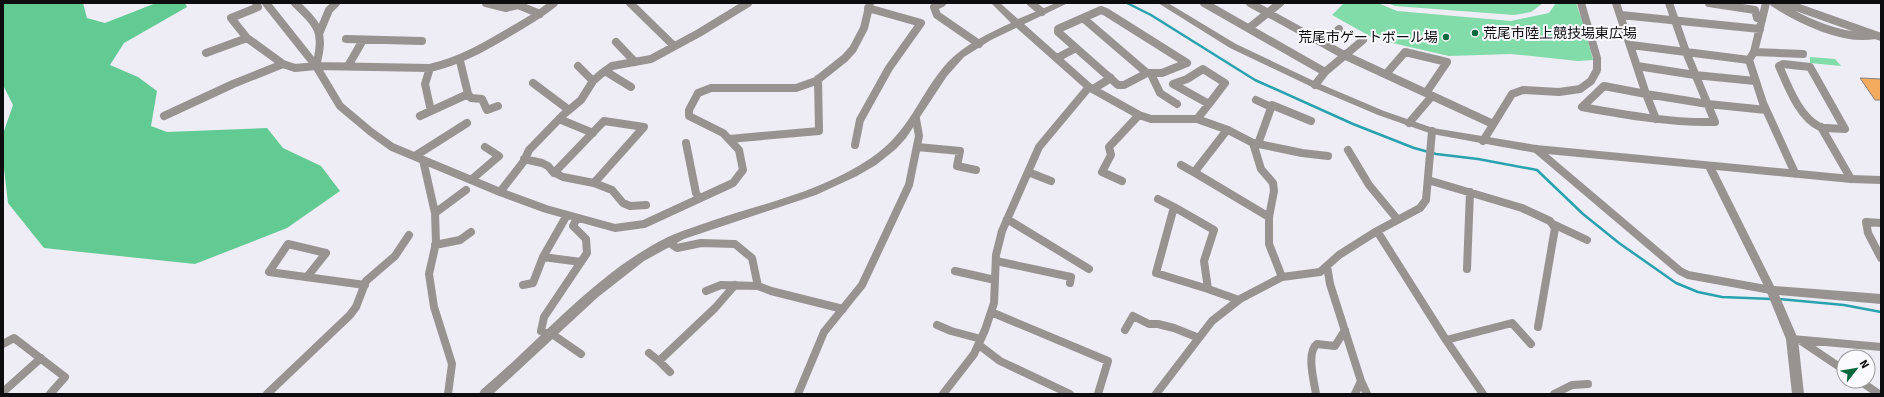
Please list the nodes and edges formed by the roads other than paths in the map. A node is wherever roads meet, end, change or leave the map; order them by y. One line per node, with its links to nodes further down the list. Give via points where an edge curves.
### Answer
1 (256, 3): 39 (street, via 258,7 231,18)
2 (266, 3): 60 (street)
3 (295, 3): 37 (street, via 314,23)
4 (336, 3): 37 (street, via 329,10)
5 (486, 3): 28 (street, via 506,8 518,5)
6 (554, 3): 28 (street)
7 (748, 3): 48 (street)
8 (942, 3): 46 (street, via 934,7 937,15)
9 (995, 3): 33 (street)
10 (1031, 3): 26 (street)
11 (1064, 3): 26 (street)
12 (1162, 3): 75 (street, via 1233,46)
13 (1204, 3): 34 (street)
14 (1250, 3): 27 (street)
15 (1280, 3): 27 (street)
16 (1581, 3): 100 (street, via 1597,58 1597,70 1591,81 1580,89 1559,92 1523,90 1512,94)
17 (1616, 3): 29 (street)
18 (1669, 3): 31 (street)
19 (1709, 3): 32 (street, via 1755,10 1757,18)
20 (1766, 3): 32 (street)
21 (1774, 3): 38 (street, via 1819,26 1858,36)
22 (1785, 3): 25 (street)
23 (633, 4): 48 (street)
24 (869, 5): 71 (street, via 864,28 853,49); 109 (street, via 921,23 889,68 860,120)
25 (1795, 5): 38 (street)
26 (1042, 12): 33 (street)
27 (1268, 13): 34 (street); 45 (street)
28 (540, 14): 57 (street)
29 (1621, 14): 31 (street); 47 (street)
30 (1082, 18): 49 (street, via 1058,29 1058,32); 67 (street); 67 (street, via 1101,10 1106,12 1187,62 1155,75)
31 (1675, 19): 36 (street); 50 (street)
32 (1762, 20): 36 (street)
33 (1018, 24): 46 (street); 55 (street)
34 (1249, 28): 66 (street)
35 (1339, 29): 45 (street)
36 (1760, 29): 51 (street)
37 (319, 34): 60 (street, via 321,47)
38 (1878, 36)
39 (247, 38): 52 (street); 59 (street)
40 (346, 39): 41 (street)
41 (363, 40): 43 (street); 61 (street)
42 (1362, 40): 54 (street)
43 (422, 41)
44 (616, 42): 58 (street)
45 (1323, 43): 54 (street)
46 (979, 44): 94 (street, via 952,65)
47 (1631, 45): 50 (street); 63 (street)
48 (674, 46): 58 (street, via 651,59)
49 (1076, 48): 55 (street); 70 (street)
50 (1686, 52): 56 (street); 69 (street)
51 (1754, 52): 53 (street); 56 (street)
52 (206, 53)
53 (1803, 54)
54 (1344, 55): 66 (street); 68 (street)
55 (1057, 58): 77 (street)
56 (1749, 60): 72 (street)
57 (460, 61): 64 (street); 78 (street)
58 (636, 62): 65 (street, via 612,66)
59 (283, 64): 60 (street, via 294,68); 91 (street, via 232,84)
60 (316, 66): 61 (street); 115 (street, via 332,95 351,116 392,147)
61 (348, 66): 64 (street)
62 (578, 66): 73 (street)
63 (1637, 66): 69 (street); 79 (street)
64 (430, 68): 89 (street, via 425,84)
65 (604, 71): 73 (street); 76 (street)
66 (1325, 72): 75 (street)
67 (1149, 73): 70 (street, via 1124,85 1118,85); 82 (street, via 1160,93)
68 (1386, 74): 80 (street); 80 (street, via 1405,52 1447,62)
69 (1695, 75): 72 (street); 84 (street)
70 (1111, 78): 77 (street)
71 (818, 79): 105 (street, via 819,131); 105 (street, via 796,88 710,88 698,93 689,110 689,116 723,133)
72 (1755, 81): 88 (street)
73 (592, 82): 87 (street, via 581,100)
74 (533, 83): 87 (street)
75 (1315, 85): 99 (street)
76 (631, 87)
77 (1091, 88): 90 (street); 120 (street, via 1039,147)
78 (468, 94): 85 (street, via 471,98 482,99 487,110); 89 (street)
79 (1646, 94): 84 (street); 95 (street); 95 (street, via 1604,86 1582,107)
80 (1429, 95): 99 (street); 100 (street)
81 (1256, 100): 86 (street)
82 (1176, 104)
83 (1209, 104): 83 (street, via 1225,83 1203,69 1173,84); 96 (street)
84 (1708, 104): 88 (street); 95 (street, via 1715,122 1688,124)
85 (498, 106)
86 (1271, 107): 97 (street, via 1272,105); 108 (street)
87 (569, 110): 93 (street)
88 (1766, 110): 122 (street)
89 (431, 111): 92 (street)
90 (1138, 115): 96 (street, via 1151,119); 129 (street, via 1109,147 1111,155 1102,172)
91 (164, 116)
92 (420, 116)
93 (559, 119): 104 (street); 116 (street, via 529,150)
94 (916, 119): 111 (street, via 919,136); 150 (street, via 902,138 871,163 818,190)
95 (1656, 119)
96 (1197, 120): 102 (street)
97 (1311, 121)
98 (467, 123): 115 (street)
99 (1409, 123): 103 (street)
100 (1493, 124): 106 (street)
101 (1821, 127): 101 (street, via 1807,117 1779,66 1783,64 1810,67 1845,129); 124 (street)
102 (1227, 130): 108 (street); 123 (street, via 1196,170)
103 (1432, 132): 106 (street); 126 (street)
104 (592, 133): 121 (street); 130 (street, via 604,120 644,127)
105 (729, 139): 134 (street, via 739,150 743,170 733,183)
106 (1483, 142): 112 (street)
107 (686, 143): 134 (street)
108 (1256, 143): 114 (street); 140 (street, via 1261,169 1273,183)
109 (855, 145)
110 (485, 147): 125 (street, via 499,156)
111 (916, 147): 119 (street, via 960,151 957,166); 173 (street, via 909,185 891,226 862,286)
112 (1536, 149): 118 (street); 170 (street, via 1680,271 1688,275)
113 (1348, 150): 143 (street, via 1369,186)
114 (1328, 156)
115 (419, 158): 125 (street); 138 (street)
116 (524, 159): 121 (street, via 542,162); 132 (street)
117 (1181, 165): 123 (street)
118 (1709, 166): 122 (street); 170 (street)
119 (976, 170)
120 (1028, 172): 128 (street); 142 (street)
121 (554, 173): 130 (street)
122 (1795, 173): 124 (street)
123 (1198, 174): 140 (street)
124 (1851, 179): 127 (street)
125 (471, 180): 132 (street)
126 (1428, 180): 133 (street); 143 (street, via 1426,200 1420,208)
127 (1881, 180)
128 (1051, 181)
129 (1122, 182)
130 (594, 183): 136 (street, via 612,190 623,203 630,206)
131 (466, 190): 138 (street)
132 (500, 192): 139 (street)
133 (1470, 192): 145 (street, via 1522,208); 158 (street)
134 (699, 198): 141 (street, via 644,224 627,227 603,226)
135 (1158, 199): 137 (street)
136 (646, 205)
137 (1174, 207): 168 (street, via 1214,230 1204,261); 168 (street, via 1156,273)
138 (435, 213): 151 (street)
139 (568, 215): 141 (street); 152 (street)
140 (1269, 217): 162 (street, via 1269,244)
141 (576, 218): 155 (street, via 572,226 586,239 587,252)
142 (1007, 219): 154 (street, via 1002,230); 157 (street)
143 (1398, 220): 146 (street)
144 (1881, 223): 153 (street, via 1866,222 1868,233)
145 (1553, 224): 149 (street); 176 (street, via 1555,228)
146 (1377, 231): 156 (street); 181 (street)
147 (471, 232): 151 (street, via 460,240)
148 (409, 235): 164 (street, via 396,256 366,281)
149 (1587, 240)
150 (668, 242): 167 (street, via 677,248 701,243 735,244 752,258); 179 (street, via 620,270)
151 (435, 245): 198 (street, via 429,274 434,307 452,364)
152 (543, 257): 155 (street); 165 (street, via 533,283)
153 (1881, 258)
154 (996, 261): 161 (street); 163 (street)
155 (581, 262): 179 (street, via 544,317 541,331)
156 (1327, 266): 162 (street, via 1320,272); 178 (street)
157 (1089, 269)
158 (1466, 269)
159 (955, 271): 163 (street)
160 (307, 277): 160 (street, via 284,274 269,272 288,244 326,253); 164 (street)
161 (1071, 277)
162 (1282, 277): 172 (street)
163 (995, 280): 174 (street)
164 (365, 285): 197 (street, via 350,315)
165 (523, 285)
166 (735, 285): 167 (street); 169 (street, via 721,285); 190 (street, via 715,308)
167 (758, 286): 173 (street)
168 (1208, 290): 172 (street)
169 (706, 291)
170 (1771, 291): 171 (street); 182 (street, via 1783,320)
171 (1881, 299)
172 (1239, 300): 180 (street, via 1212,321)
173 (843, 309): 200 (street, via 824,332)
174 (991, 312): 183 (street); 203 (street, via 1108,361)
175 (937, 325): 183 (street)
176 (1538, 328)
177 (1125, 330): 180 (street, via 1133,316 1149,324 1174,328)
178 (1345, 330): 193 (street); 205 (street, via 1335,346 1317,344 1313,347)
179 (552, 334): 188 (street); 199 (street)
180 (1199, 338): 204 (street)
181 (1446, 340): 185 (street, via 1512,323); 208 (street)
182 (1796, 340): 186 (street); 191 (street); 210 (street)
183 (980, 342): 201 (street, via 974,354); 202 (street, via 1000,361)
184 (3, 344): 189 (street, via 14,338)
185 (1531, 344)
186 (1881, 347)
187 (649, 353): 190 (street)
188 (581, 354)
189 (41, 358): 195 (street); 196 (street, via 65,377)
190 (659, 360): 192 (street)
191 (1836, 365)
192 (670, 372)
193 (1361, 381): 206 (street); 207 (street)
194 (1588, 384): 209 (street, via 1572,385)
195 (3, 392)
196 (50, 394)
197 (267, 394)
198 (448, 394)
199 (485, 394)
200 (798, 394)
201 (943, 394)
202 (1070, 394)
203 (1098, 394)
204 (1156, 394)
205 (1316, 394)
206 (1355, 394)
207 (1367, 394)
208 (1483, 394)
209 (1554, 394)
210 (1798, 394)

